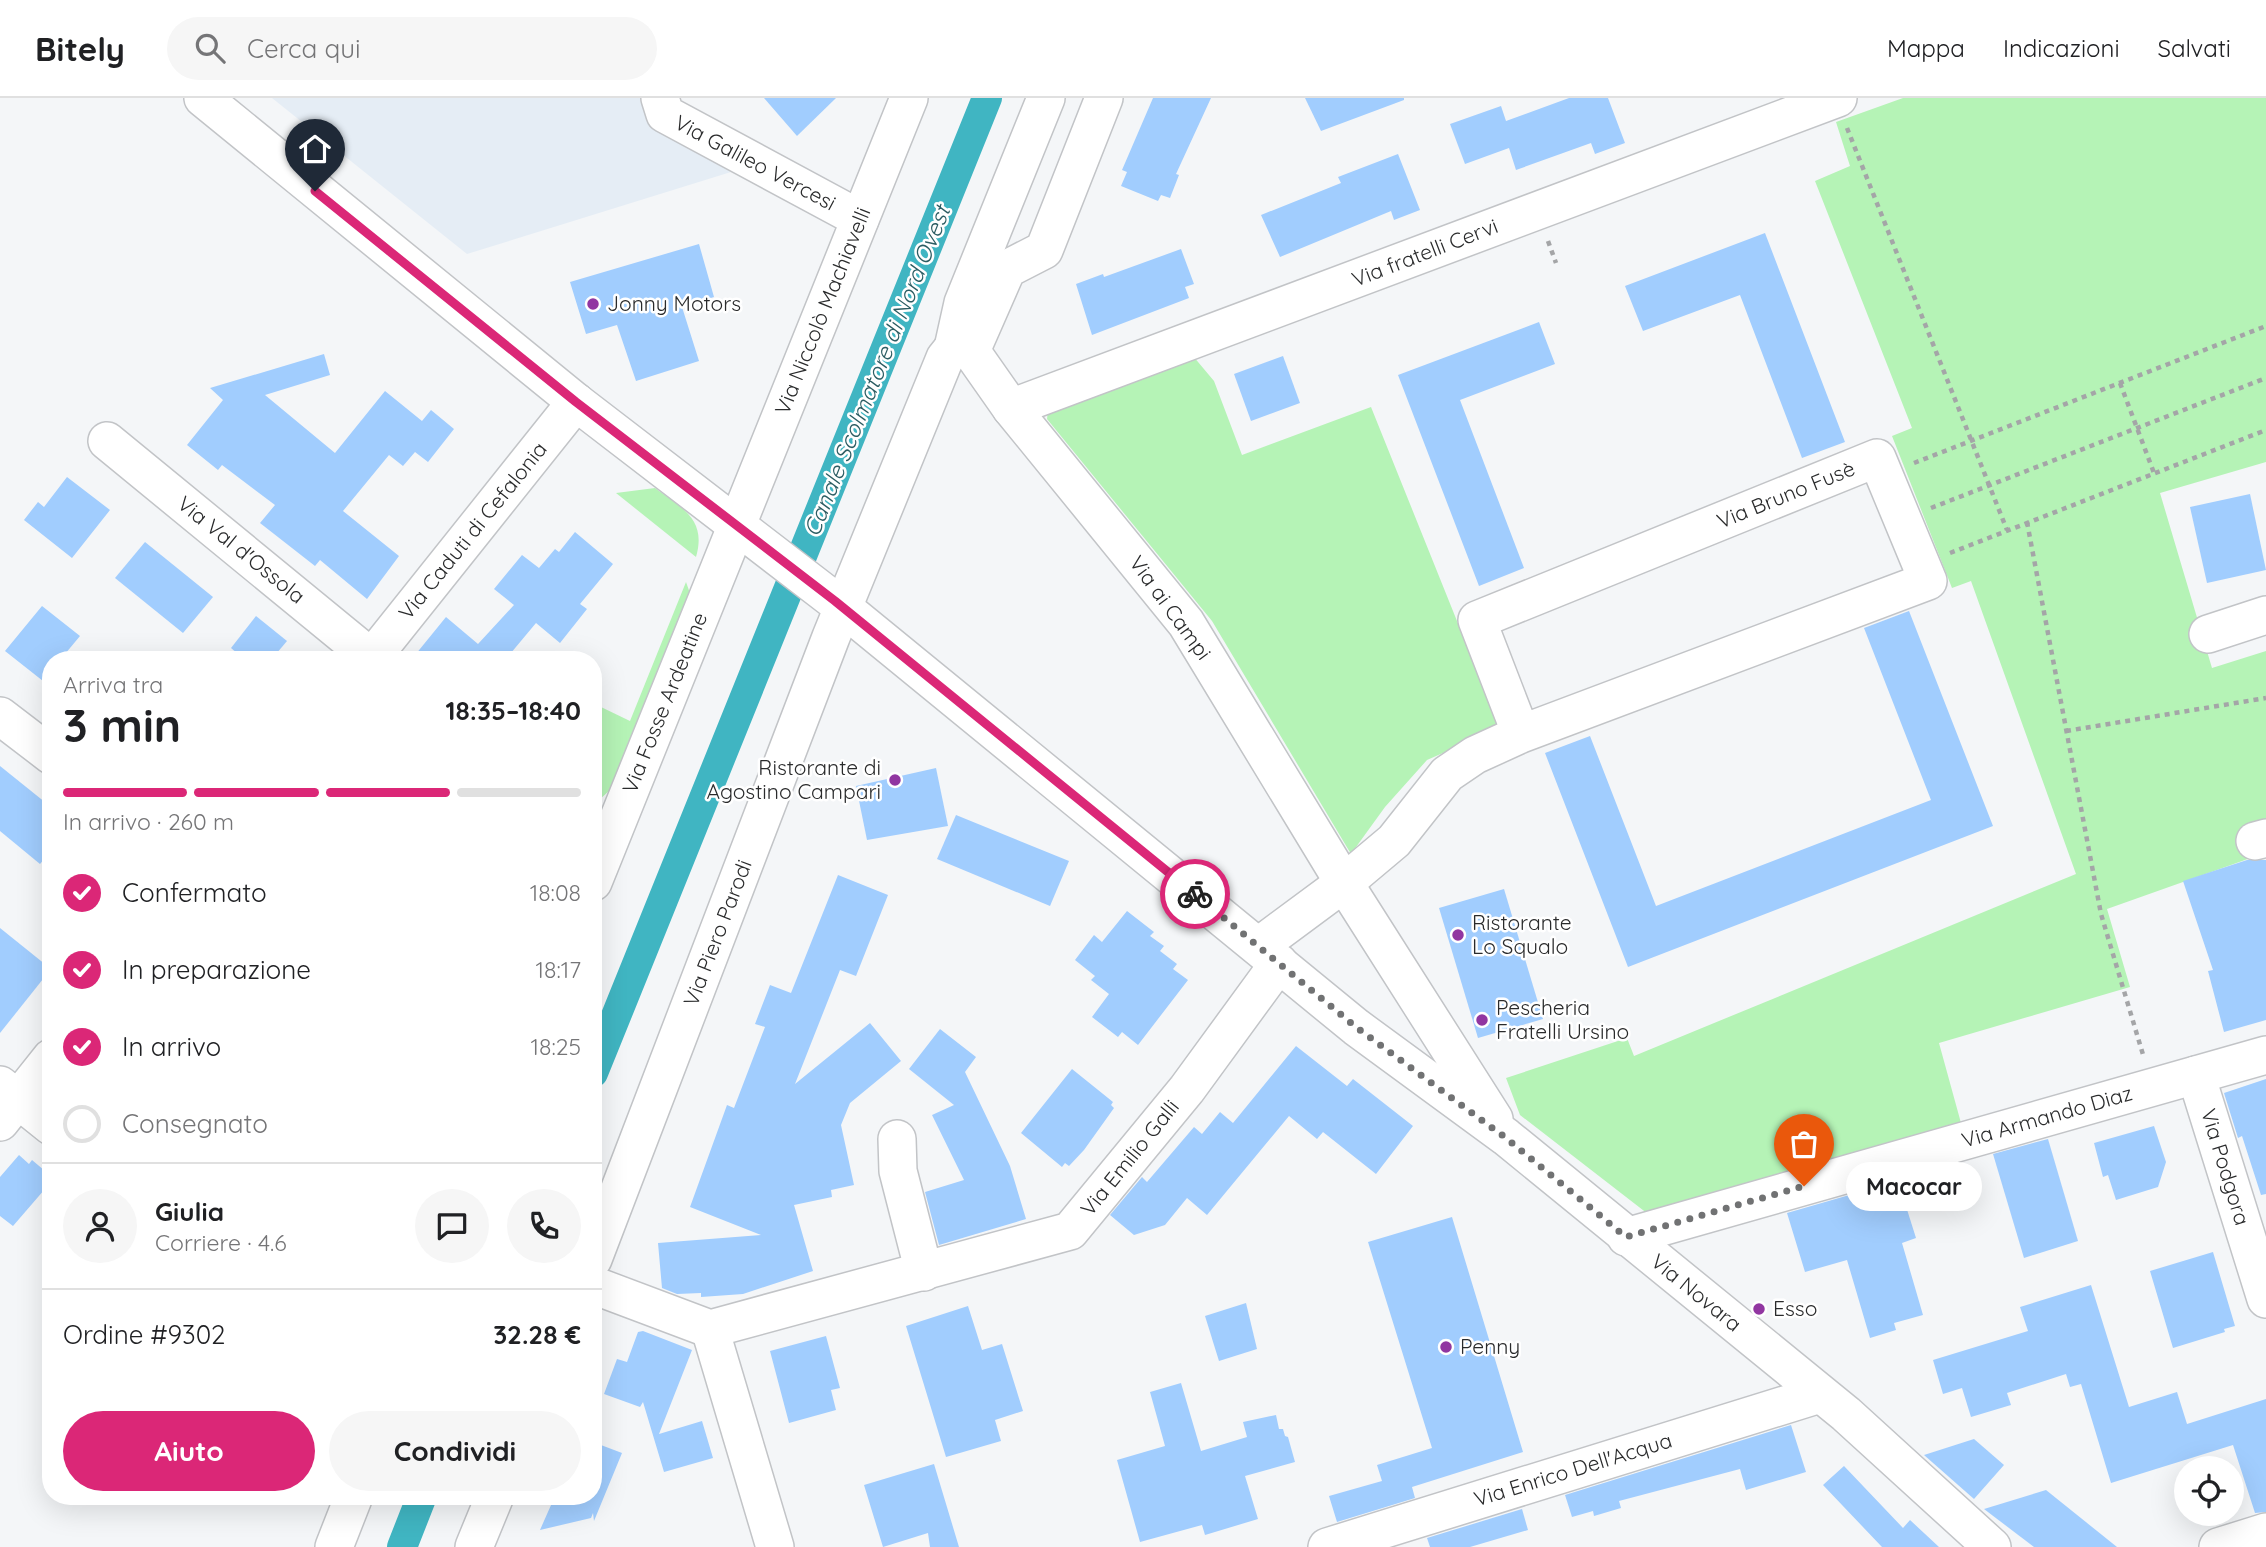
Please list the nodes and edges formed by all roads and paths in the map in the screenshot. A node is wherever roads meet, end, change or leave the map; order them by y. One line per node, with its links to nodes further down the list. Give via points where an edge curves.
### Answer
1 (203, 98): 14 (street, Via Novara)
2 (660, 98): 7 (street, Via Galileo Vercesi, via 664,114)
3 (909, 98): 7 (street, Via Niccolò Machiavelli)
4 (1046, 98): 11 (street, via 963,303)
5 (1104, 98): 11 (street, via 1044,250 1007,269)
6 (1840, 106): 15 (street, Via fratelli Cervi); 19 (path)
7 (860, 219): 26 (street, Via Niccolò Machiavelli)
8 (1547, 239): 9 (path)
9 (1556, 262)
10 (2266, 327): 13 (path)
11 (962, 350): 15 (street, Via ai Campi); 28 (street, via 945,358)
12 (2266, 378): 16 (path)
13 (2120, 383): 16 (path); 19 (path)
14 (576, 402): 26 (street, Via Novara); 32 (street, Via Caduti di Cefalonia)
15 (1012, 408): 39 (street, Via ai Campi, via 1186,623)
16 (2137, 428): 20 (path); 22 (path)
17 (2266, 430): 20 (path)
18 (107, 441): 31 (street, Via Val d'Ossola)
19 (1971, 441): 21 (path); 22 (path)
20 (2154, 473): 24 (path)
21 (1884, 475): 23 (street, Via Bruno Fusè); 36 (street, Via Bruno Fusè, via 1877,458 1477,620)
22 (1989, 485): 23 (path); 25 (path)
23 (1902, 519): 27 (street, Via Bruno Fusè)
24 (2027, 522): 25 (path); 35 (path)
25 (2007, 530): 27 (path)
26 (746, 531): 28 (street, Via Novara); 38 (street, Via Fosse Ardeatine)
27 (1921, 565): 36 (street, via 1928,581)
28 (839, 605): 40 (street, Via Novara); 49 (street, Via Piero Parodi)
29 (2266, 615): 30 (street)
30 (2208, 634)
31 (362, 651)
32 (378, 651)
33 (2266, 698): 35 (path)
34 (0, 716): 37 (street)
35 (2066, 731): 44 (path, via 2101,914)
36 (1521, 734): 39 (street, via 1447,774 1394,841)
37 (42, 748)
38 (602, 847)
39 (1344, 883): 40 (street); 47 (street, Via ai Campi)
40 (1269, 954): 47 (street, Via Novara, via 1356,1027); 51 (street, Via Emilio Galli, via 1187,1089 1070,1231)
41 (2266, 1055): 43 (street, Via Armando Diaz)
42 (42, 1067): 45 (street)
43 (2196, 1075): 44 (street, Via Armando Diaz); 53 (street, Via Podgora)
44 (2153, 1087): 50 (street, Via Armando Diaz)
45 (6, 1102): 46 (street)
46 (42, 1121)
47 (1506, 1138): 50 (street, Via Novara)
48 (898, 1139): 51 (street, via 898,1171)
49 (602, 1235)
50 (1626, 1237): 55 (street, Via Novara)
51 (924, 1272): 54 (street, Via Emilio Galli)
52 (602, 1288): 54 (street)
53 (2266, 1300)
54 (710, 1329): 61 (street)
55 (1820, 1394): 62 (street, Via Enrico Dell'Acqua); 63 (street, Via Novara)
56 (350, 1505): 59 (street)
57 (491, 1505): 60 (street)
58 (2266, 1532): 64 (street)
59 (334, 1547)
60 (474, 1547)
61 (775, 1547)
62 (1327, 1547)
63 (1992, 1547)
64 (2218, 1547)

